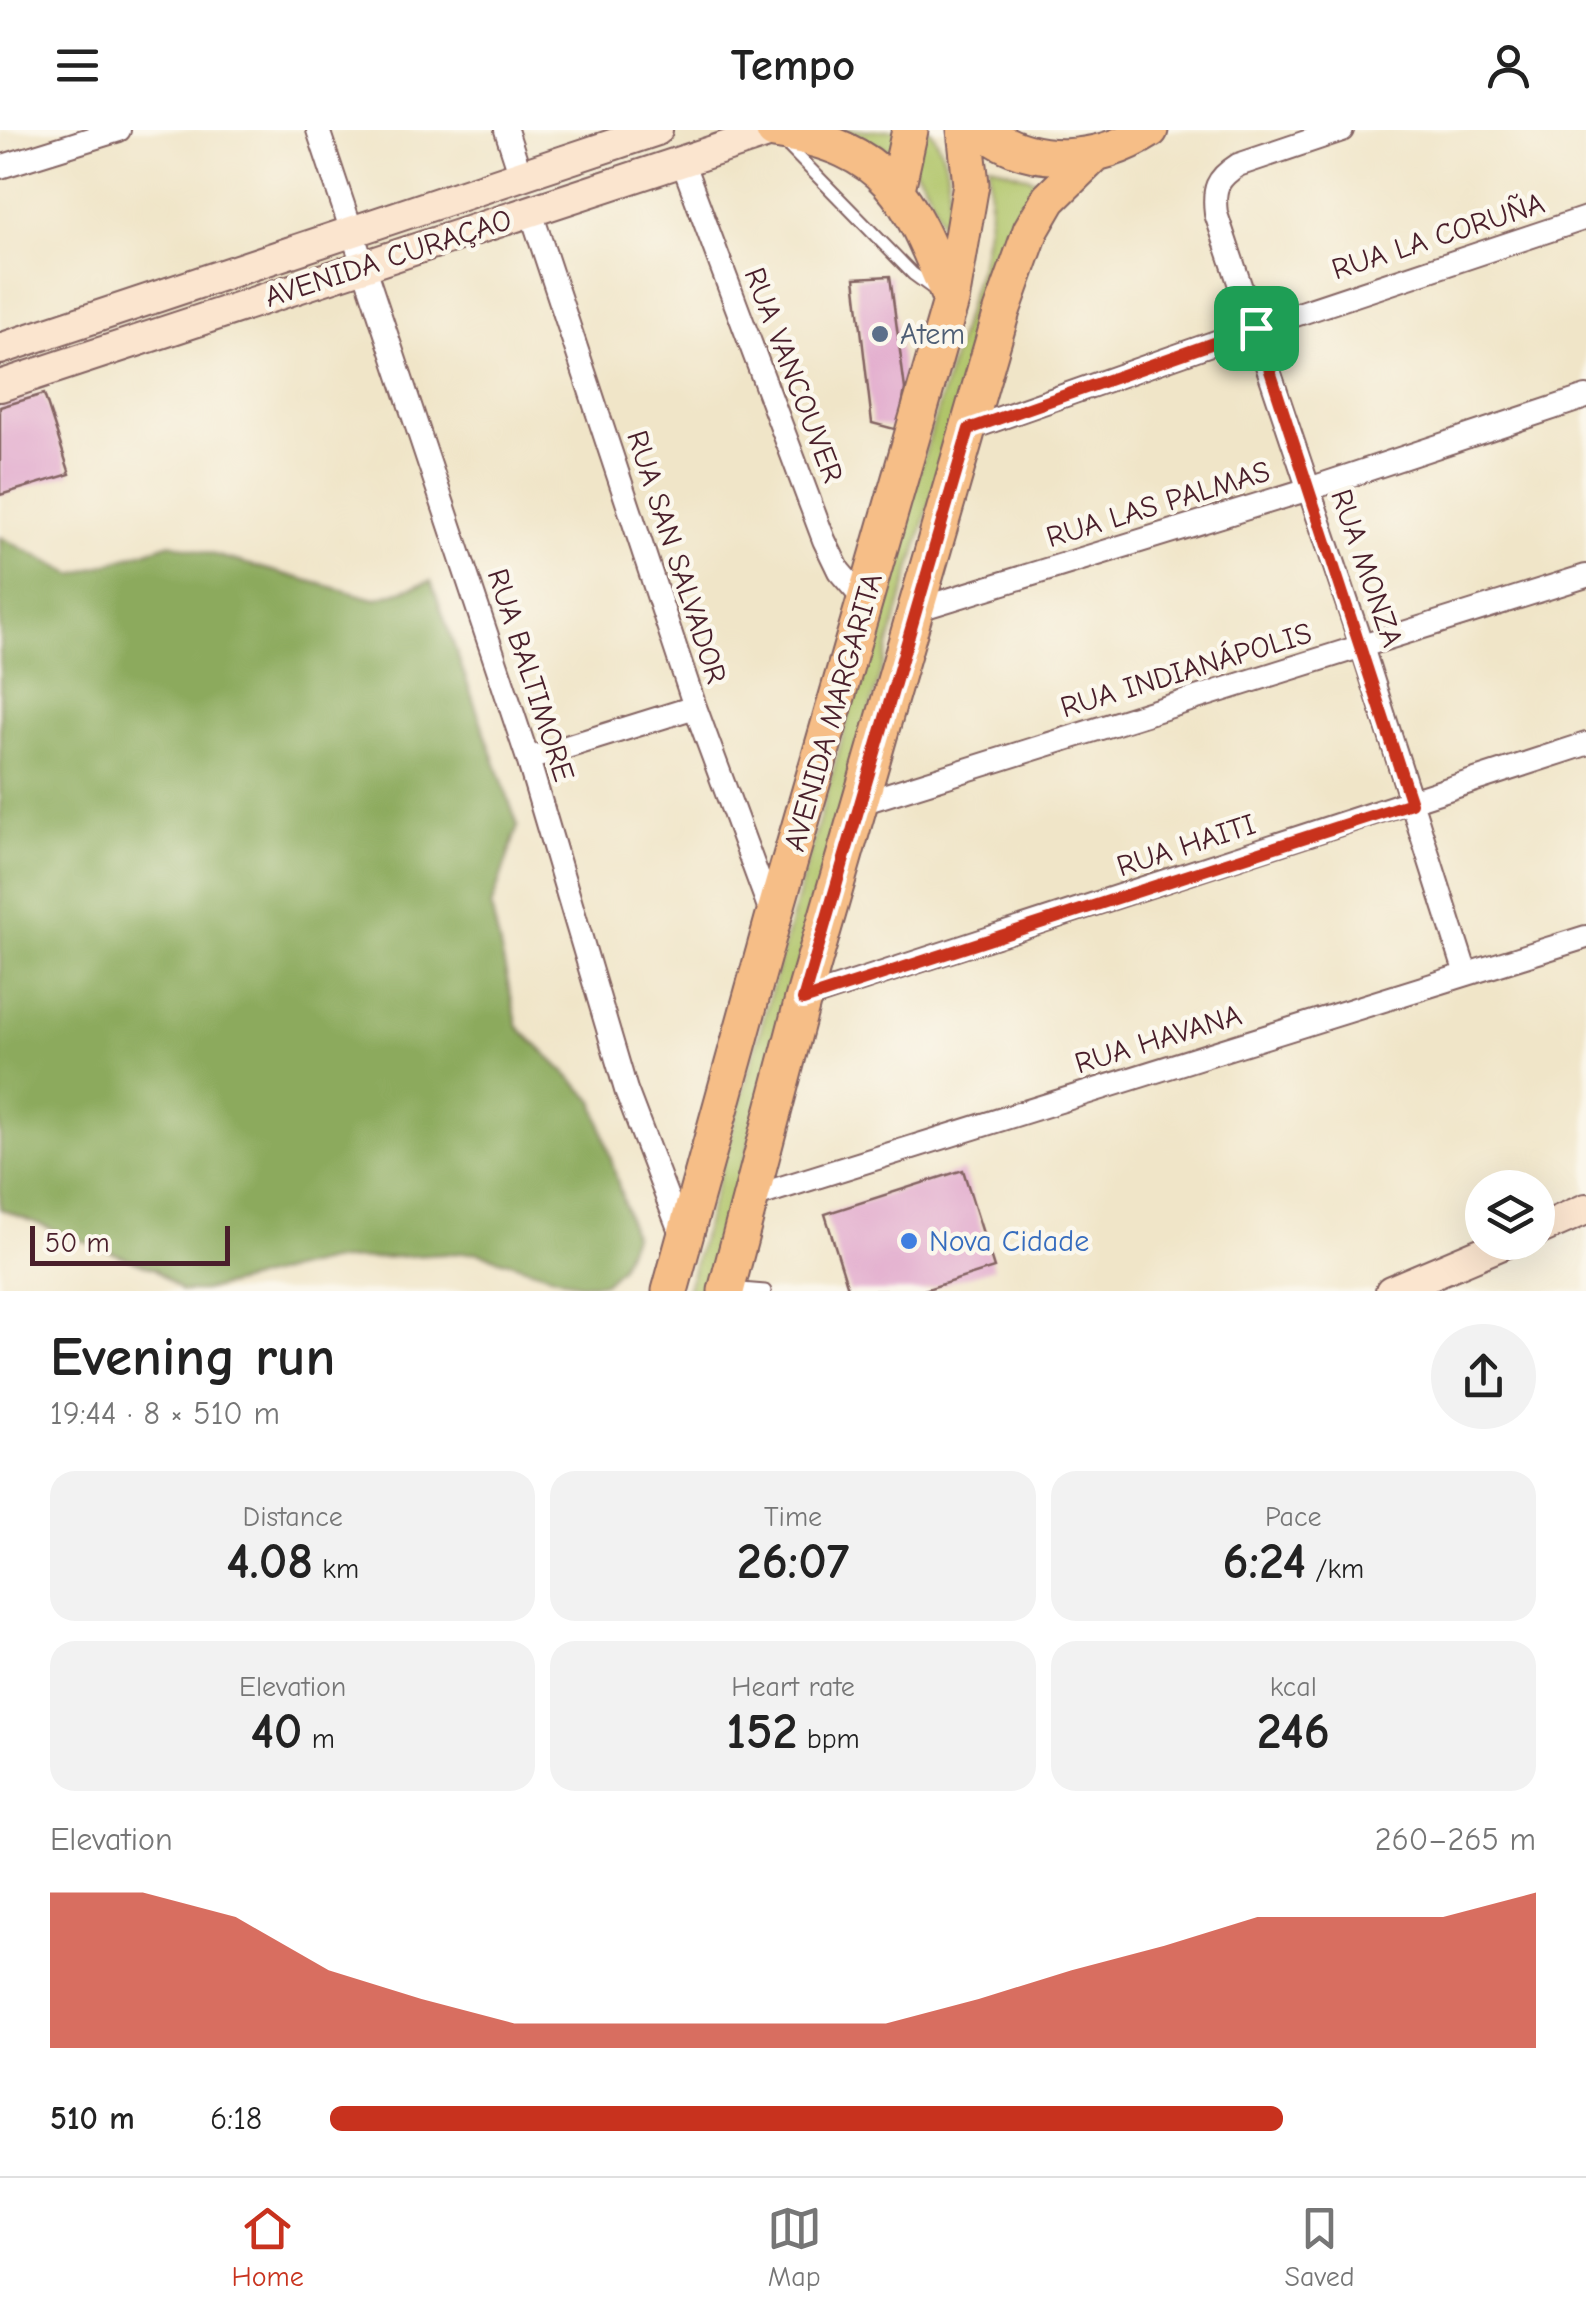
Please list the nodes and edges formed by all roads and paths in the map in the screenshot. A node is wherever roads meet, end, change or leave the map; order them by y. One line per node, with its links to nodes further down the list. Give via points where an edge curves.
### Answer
1 (119, 130): 13 (street)
2 (318, 130): 18 (street, RUA BALTIMORE)
3 (506, 130): 14 (street)
4 (657, 130): 14 (main road, AVENIDA CURAÇAO)
5 (775, 130): 12 (main road, AVENIDA CURAÇAO); 15 (main road, via 853,152); 20 (lane, via 914,274)
6 (910, 130): 15 (main road)
7 (965, 130): 20 (main road, AVENIDA MARGARITA, via 971,184)
8 (983, 130): 11 (main road, via 1024,151)
9 (1150, 130): 11 (main road)
10 (1342, 130): 21 (street, RUA MONZA, via 1238,166 1217,181 1216,214)
11 (1094, 155): 25 (main road, AVENIDA MARGARITA, via 1049,199 1031,230)
12 (682, 161): 16 (main road, AVENIDA CURAÇAO); 28 (street, RUA VANCOUVER, via 824,540)
13 (0, 166)
14 (521, 176): 18 (main road, AVENIDA CURAÇAO)
15 (897, 189): 20 (main road, via 928,240)
16 (531, 212): 19 (main road, AVENIDA CURAÇAO); 31 (street, RUA SAN SALVADOR)
17 (1586, 218): 21 (street, RUA LA CORUÑA)
18 (352, 232): 19 (street, RUA BALTIMORE); 22 (main road, AVENIDA CURAÇAO)
19 (363, 265): 23 (main road, AVENIDA CURAÇAO); 33 (street, RUA BALTIMORE)
20 (950, 301): 28 (main road, AVENIDA MARGARITA)
21 (1256, 328): 25 (street, RUA LA CORUÑA); 26 (street, RUA MONZA)
22 (0, 349)
23 (0, 386)
24 (1586, 397): 26 (street, RUA LAS PALMAS)
25 (969, 429): 29 (main road, AVENIDA MARGARITA)
26 (1309, 489): 29 (street, RUA LAS PALMAS); 30 (street, RUA MONZA)
27 (1586, 576): 30 (street, RUA INDIANÁPOLIS)
28 (865, 601): 36 (main road, AVENIDA MARGARITA)
29 (918, 609): 34 (main road, AVENIDA MARGARITA)
30 (1362, 647): 34 (street, RUA INDIANÁPOLIS); 35 (street, RUA MONZA)
31 (695, 708): 33 (street); 36 (street, RUA SAN SALVADOR)
32 (1586, 744): 35 (street, RUA HAITI)
33 (528, 759): 43 (street, RUA BALTIMORE, via 626,1090)
34 (861, 802): 39 (main road, AVENIDA MARGARITA)
35 (1411, 803): 38 (street, RUA MONZA); 39 (street, RUA HAITI)
36 (773, 919): 43 (main road, AVENIDA MARGARITA)
37 (1586, 937): 38 (street, RUA HAVANA)
38 (1466, 974): 40 (street, RUA HAVANA)
39 (803, 1000): 40 (main road, AVENIDA MARGARITA)
40 (749, 1198): 45 (main road, AVENIDA MARGARITA)
41 (1586, 1209): 42 (main road)
42 (1555, 1223)
43 (683, 1239): 46 (main road, AVENIDA MARGARITA)
44 (1465, 1260): 48 (main road)
45 (727, 1290): 47 (lane)
46 (670, 1291)
47 (765, 1291)
48 (1392, 1291)

